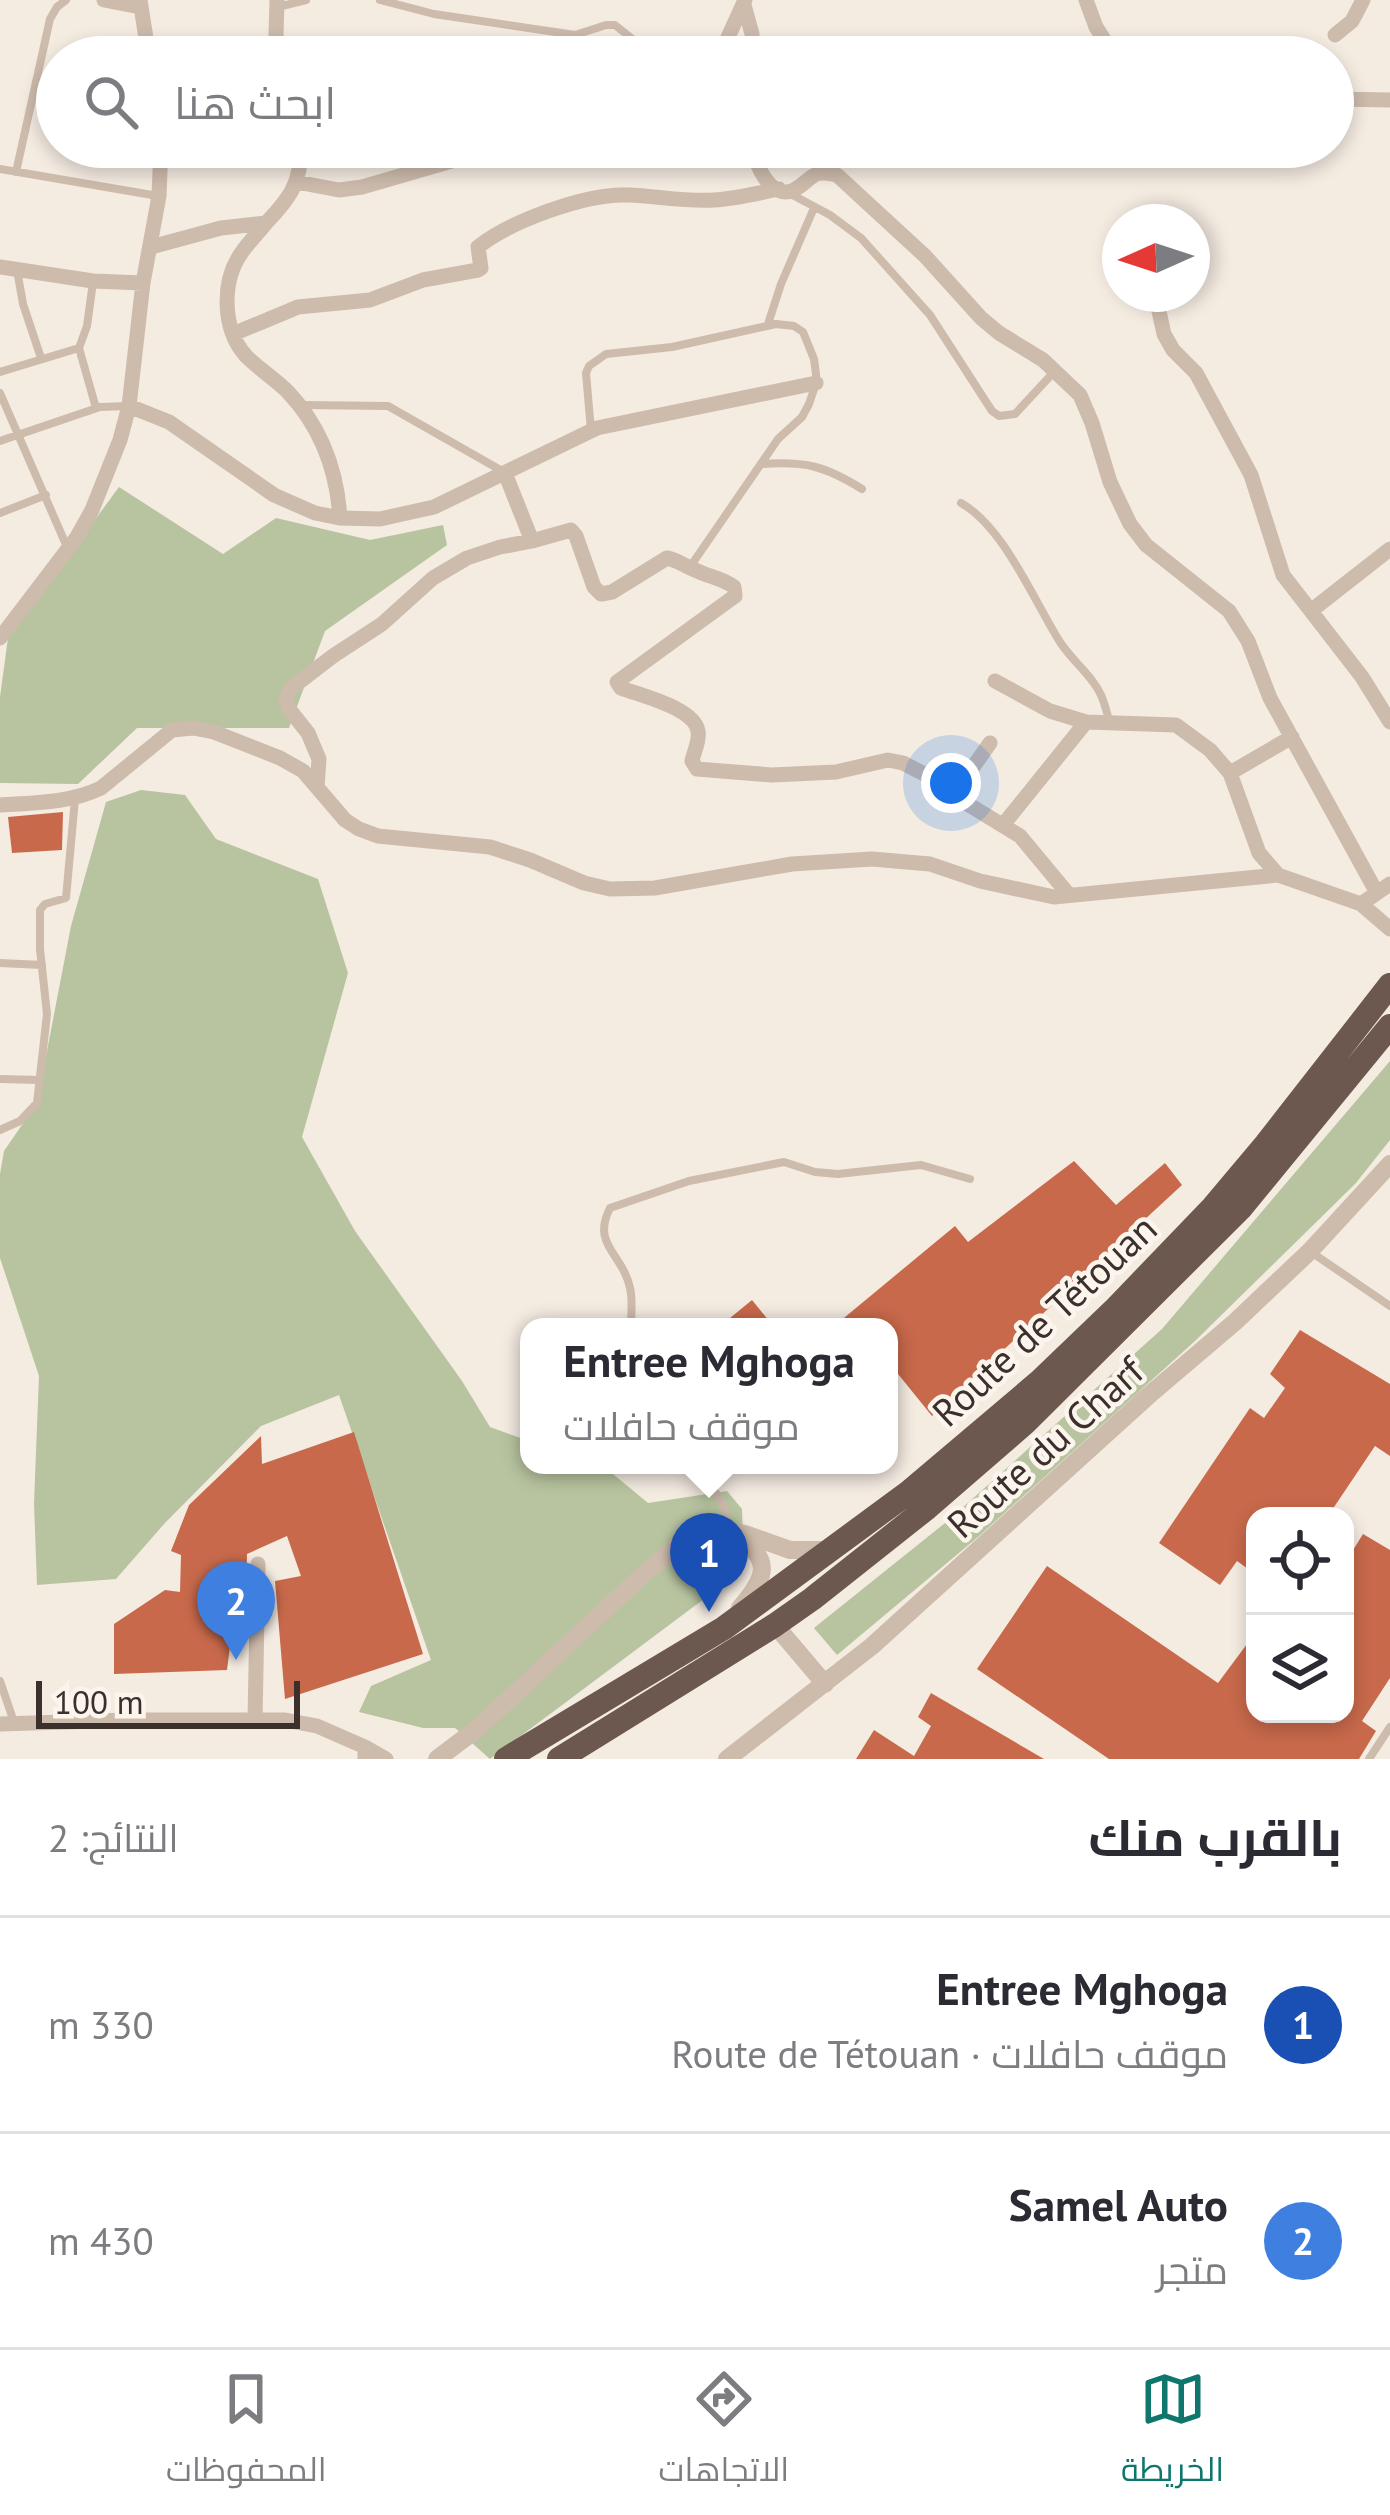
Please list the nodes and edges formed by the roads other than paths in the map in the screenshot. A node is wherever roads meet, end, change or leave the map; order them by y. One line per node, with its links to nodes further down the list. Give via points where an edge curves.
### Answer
1 (66, 0): 11 (lane)
2 (104, 0): 8 (street)
3 (306, 0): 9 (lane)
4 (380, 0): 14 (lane, via 575,35 616,25)
5 (1086, 0): 17 (street)
6 (1363, 0): 10 (street)
7 (744, 2): 15 (street); 16 (street)
8 (140, 3): 12 (street)
9 (276, 4): 13 (street)
10 (1335, 35)
11 (46, 36)
12 (146, 36)
13 (276, 36)
14 (629, 36)
15 (729, 36)
16 (752, 36)
17 (1102, 36)
18 (36, 81): 26 (lane)
19 (1354, 100): 20 (street)
20 (1390, 100)
21 (160, 168): 29 (street)
22 (301, 168): 27 (street)
23 (435, 168): 27 (street, via 339,190)
24 (758, 168): 28 (street)
25 (0, 169): 26 (lane)
26 (16, 172): 29 (lane)
27 (297, 182): 31 (street)
28 (783, 190): 30 (lane); 38 (street, via 714,200 606,196 487,240 478,248 478,271 370,300 298,307); 41 (street, via 818,173 837,175 980,318)
29 (159, 196): 32 (street)
30 (814, 208): 37 (lane); 41 (lane, via 861,238 896,275 999,416 1015,414)
31 (266, 224): 32 (street); 38 (street, via 231,271)
32 (151, 248): 35 (street)
33 (9, 268): 34 (street); 40 (lane)
34 (93, 281): 35 (street); 39 (lane)
35 (143, 283): 45 (street)
36 (1159, 312): 62 (street, via 1163,334 1196,373 1251,476 1282,575)
37 (767, 325): 43 (lane, via 803,332); 48 (lane, via 606,354 586,373)
38 (232, 334): 46 (street)
39 (79, 348): 40 (lane); 47 (lane)
40 (41, 358): 42 (lane)
41 (1055, 371): 68 (street, via 1081,395 1130,524 1229,611)
42 (0, 372)
43 (816, 383): 48 (street); 51 (lane, via 802,417)
44 (0, 393): 49 (lane)
45 (129, 406): 47 (lane); 57 (street, via 169,422 274,495); 59 (street, via 102,489)
46 (298, 406): 52 (lane, via 388,406); 57 (street, via 332,462)
47 (96, 408): 49 (lane)
48 (591, 431): 52 (street)
49 (17, 435): 50 (lane); 54 (lane)
50 (0, 442)
51 (762, 464): 53 (lane, via 825,468); 61 (lane)
52 (506, 473): 57 (street, via 434,507 380,520); 58 (street)
53 (862, 489)
54 (46, 496): 56 (lane); 59 (lane)
55 (961, 502): 67 (lane, via 1028,583 1101,694)
56 (0, 513)
57 (340, 518)
58 (532, 542): 61 (street, via 571,530 602,594 667,558); 71 (street, via 466,558 433,578 290,689 289,710 319,759)
59 (68, 548): 63 (street)
60 (1390, 549): 62 (street)
61 (690, 568): 72 (street, via 731,584 735,596 617,682 687,714 698,726 698,769 772,776 888,760)
62 (1312, 610): 66 (street)
63 (0, 638)
64 (995, 681): 65 (street)
65 (1086, 722): 67 (street); 75 (street)
66 (1390, 722)
67 (1111, 724): 70 (street, via 1176,725)
68 (1292, 737): 70 (street); 77 (street)
69 (990, 743): 72 (street)
70 (1230, 773): 76 (street, via 1259,853)
71 (317, 787): 73 (street, via 280,758 193,728 172,730 101,788); 78 (street, via 359,830 490,847 610,889 872,859)
72 (954, 794): 75 (street)
73 (75, 797): 74 (street); 82 (lane, via 67,896 40,910)
74 (0, 805)
75 (1003, 825): 78 (street)
76 (1278, 875): 78 (street); 79 (street)
77 (1383, 888): 79 (street)
78 (1069, 896)
79 (1361, 904): 80 (street)
80 (1390, 929)
81 (0, 963): 82 (lane)
82 (42, 965): 86 (lane)
83 (1390, 985): 95 (highway, Route de Tétouan, via 1267,1144 1127,1297 980,1433)
84 (1390, 1026): 97 (highway, Route de Tétouan, via 1240,1208 1025,1423)
85 (0, 1078): 86 (lane)
86 (40, 1080): 87 (lane, via 31,1112)
87 (0, 1130)
88 (1390, 1164): 90 (street, Route du Charf)
89 (970, 1179): 92 (lane, via 921,1165 825,1174 784,1162 688,1180 610,1208 603,1237 631,1290)
90 (1310, 1251): 91 (lane); 100 (street, Route du Charf)
91 (1390, 1306)
92 (631, 1318)
93 (699, 1474): 94 (lane, via 728,1517)
94 (724, 1531): 95 (street, via 790,1550); 98 (street, via 752,1547 762,1570 759,1586); 107 (street, via 667,1553)
95 (829, 1550): 98 (highway, Route de Tétouan)
96 (259, 1564): 101 (street)
97 (776, 1625): 100 (street); 108 (highway, Route de Tétouan)
98 (724, 1628): 105 (highway, Route de Tétouan)
99 (0, 1681): 102 (lane)
100 (825, 1684): 109 (street, Route du Charf)
101 (255, 1720): 102 (street); 104 (street, via 300,1721)
102 (7, 1724)
103 (1390, 1727): 110 (lane)
104 (365, 1753): 106 (street)
105 (515, 1754)
106 (386, 1759)
107 (437, 1759)
108 (559, 1759)
109 (727, 1759)
110 (1369, 1759)

